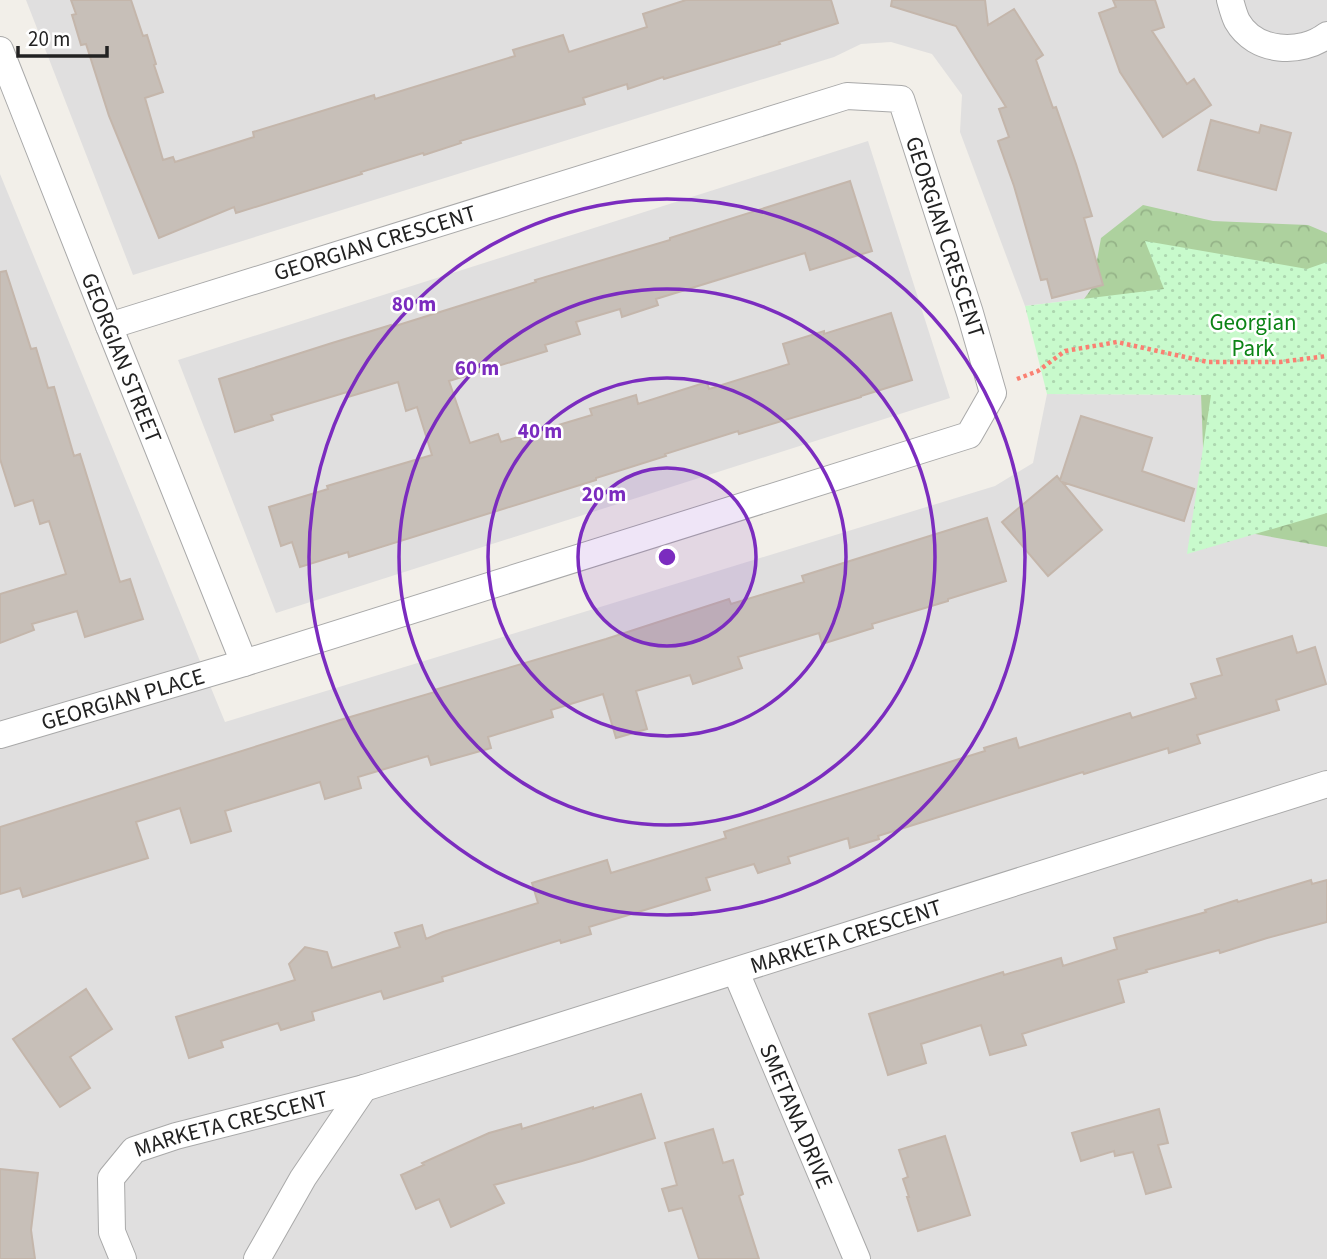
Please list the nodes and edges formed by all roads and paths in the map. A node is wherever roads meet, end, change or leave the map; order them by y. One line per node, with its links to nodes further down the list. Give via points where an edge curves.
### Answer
1 (1230, 0): 2 (street, via 1238,23 1253,38 1272,47 1304,47)
2 (1327, 35)
3 (0, 50): 4 (street, GEORGIAN STREET)
4 (108, 326): 7 (street, GEORGIAN STREET); 7 (street, GEORGIAN CRESCENT, via 847,96 901,99 993,393 969,435)
5 (1327, 356): 6 (path, via 1280,362 1208,362 1117,342 1065,351 1038,371)
6 (1014, 380)
7 (244, 663): 8 (street, GEORGIAN PLACE)
8 (0, 736)
9 (1327, 784): 10 (street, MARKETA CRESCENT)
10 (736, 972): 11 (street, MARKETA CRESCENT); 14 (street, SMETANA DRIVE)
11 (364, 1088): 12 (street, MARKETA CRESCENT, via 134,1150 111,1178 112,1233); 13 (street, MARKETA CRESCENT, via 303,1178)
12 (123, 1259)
13 (257, 1259)
14 (857, 1259)

